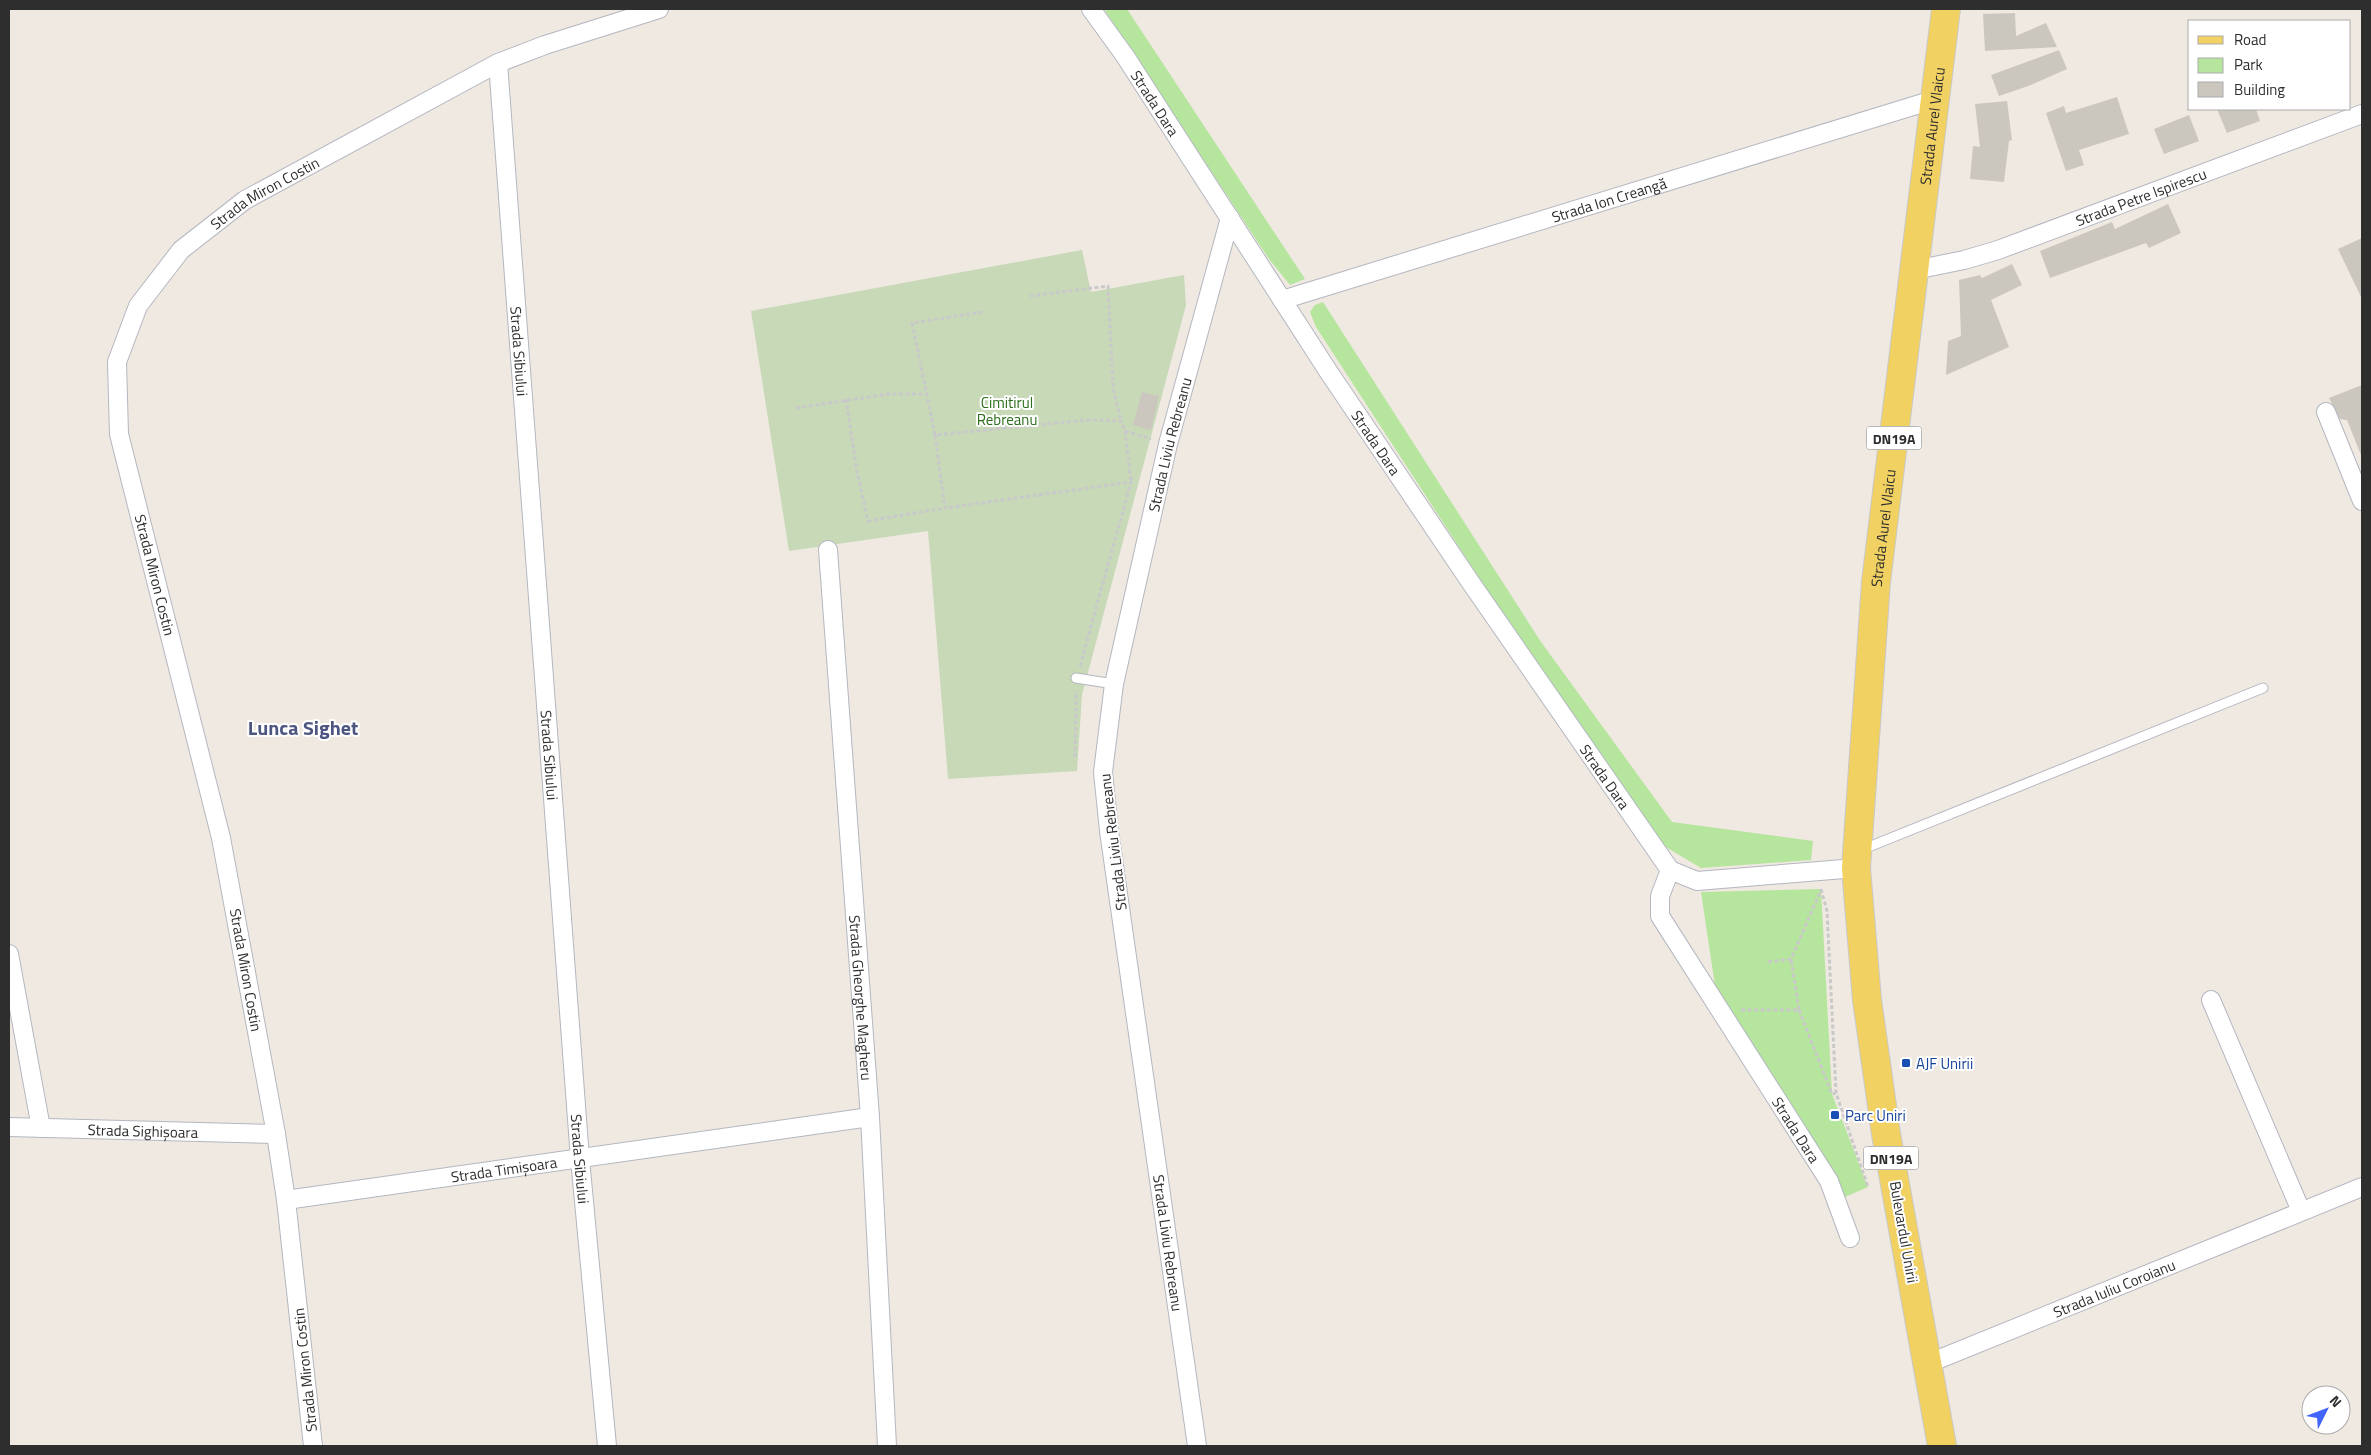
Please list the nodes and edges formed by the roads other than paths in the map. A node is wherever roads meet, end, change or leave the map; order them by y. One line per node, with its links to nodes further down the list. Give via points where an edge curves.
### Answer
1 (659, 9): 4 (street, Strada Miron Costin)
2 (1091, 9): 7 (street, Strada Dara)
3 (1946, 9): 5 (main road, Strada Aurel Vlaicu / DN19A)
4 (498, 63): 23 (street, Strada Miron Costin, via 238,205 181,250 138,306 118,362 119,434 221,838); 24 (street, Strada Sibiului)
5 (1936, 99): 8 (main road, Strada Aurel Vlaicu / DN19A); 9 (street, Strada Ion Creangă)
6 (2362, 114): 8 (street, Strada Petre Ispirescu, via 1998,250)
7 (1230, 218): 9 (street, Strada Dara); 14 (street, Strada Liviu Rebreanu, via 1168,444)
8 (1915, 270): 16 (main road, Strada Aurel Vlaicu / DN19A, via 1876,582)
9 (1282, 300): 17 (street, Strada Dara, via 1471,583)
10 (2326, 412): 11 (street)
11 (2362, 501)
12 (828, 550): 20 (street, Strada Gheorghe Magheru)
13 (1076, 678): 14 (lane)
14 (1114, 684): 33 (street, Strada Liviu Rebreanu, via 1103,772 1109,831)
15 (2263, 688): 16 (lane)
16 (1857, 860): 17 (street, via 1697,881); 29 (main road, Bulevardul Unirii / DN19A, via 1867,1000)
17 (1670, 870): 28 (street, Strada Dara, via 1660,896 1660,916 1829,1181)
18 (9, 954): 22 (street)
19 (2211, 1000): 27 (street)
20 (870, 1117): 24 (street, Strada Timișoara); 32 (street, Strada Gheorghe Magheru)
21 (9, 1127): 22 (street, Strada Sighișoara)
22 (41, 1128): 23 (street, Strada Sighișoara)
23 (276, 1134): 26 (street, Strada Miron Costin)
24 (580, 1160): 26 (street, Strada Timișoara); 31 (street, Strada Sibiului)
25 (2362, 1187): 27 (street, Strada Iuliu Coroianu)
26 (286, 1200): 30 (street, Strada Miron Costin)
27 (2301, 1210): 29 (street, Strada Iuliu Coroianu)
28 (1850, 1238)
29 (1927, 1364): 34 (main road, Bulevardul Unirii / DN19A)
30 (314, 1446)
31 (607, 1446)
32 (887, 1446)
33 (1197, 1446)
34 (1942, 1446)

